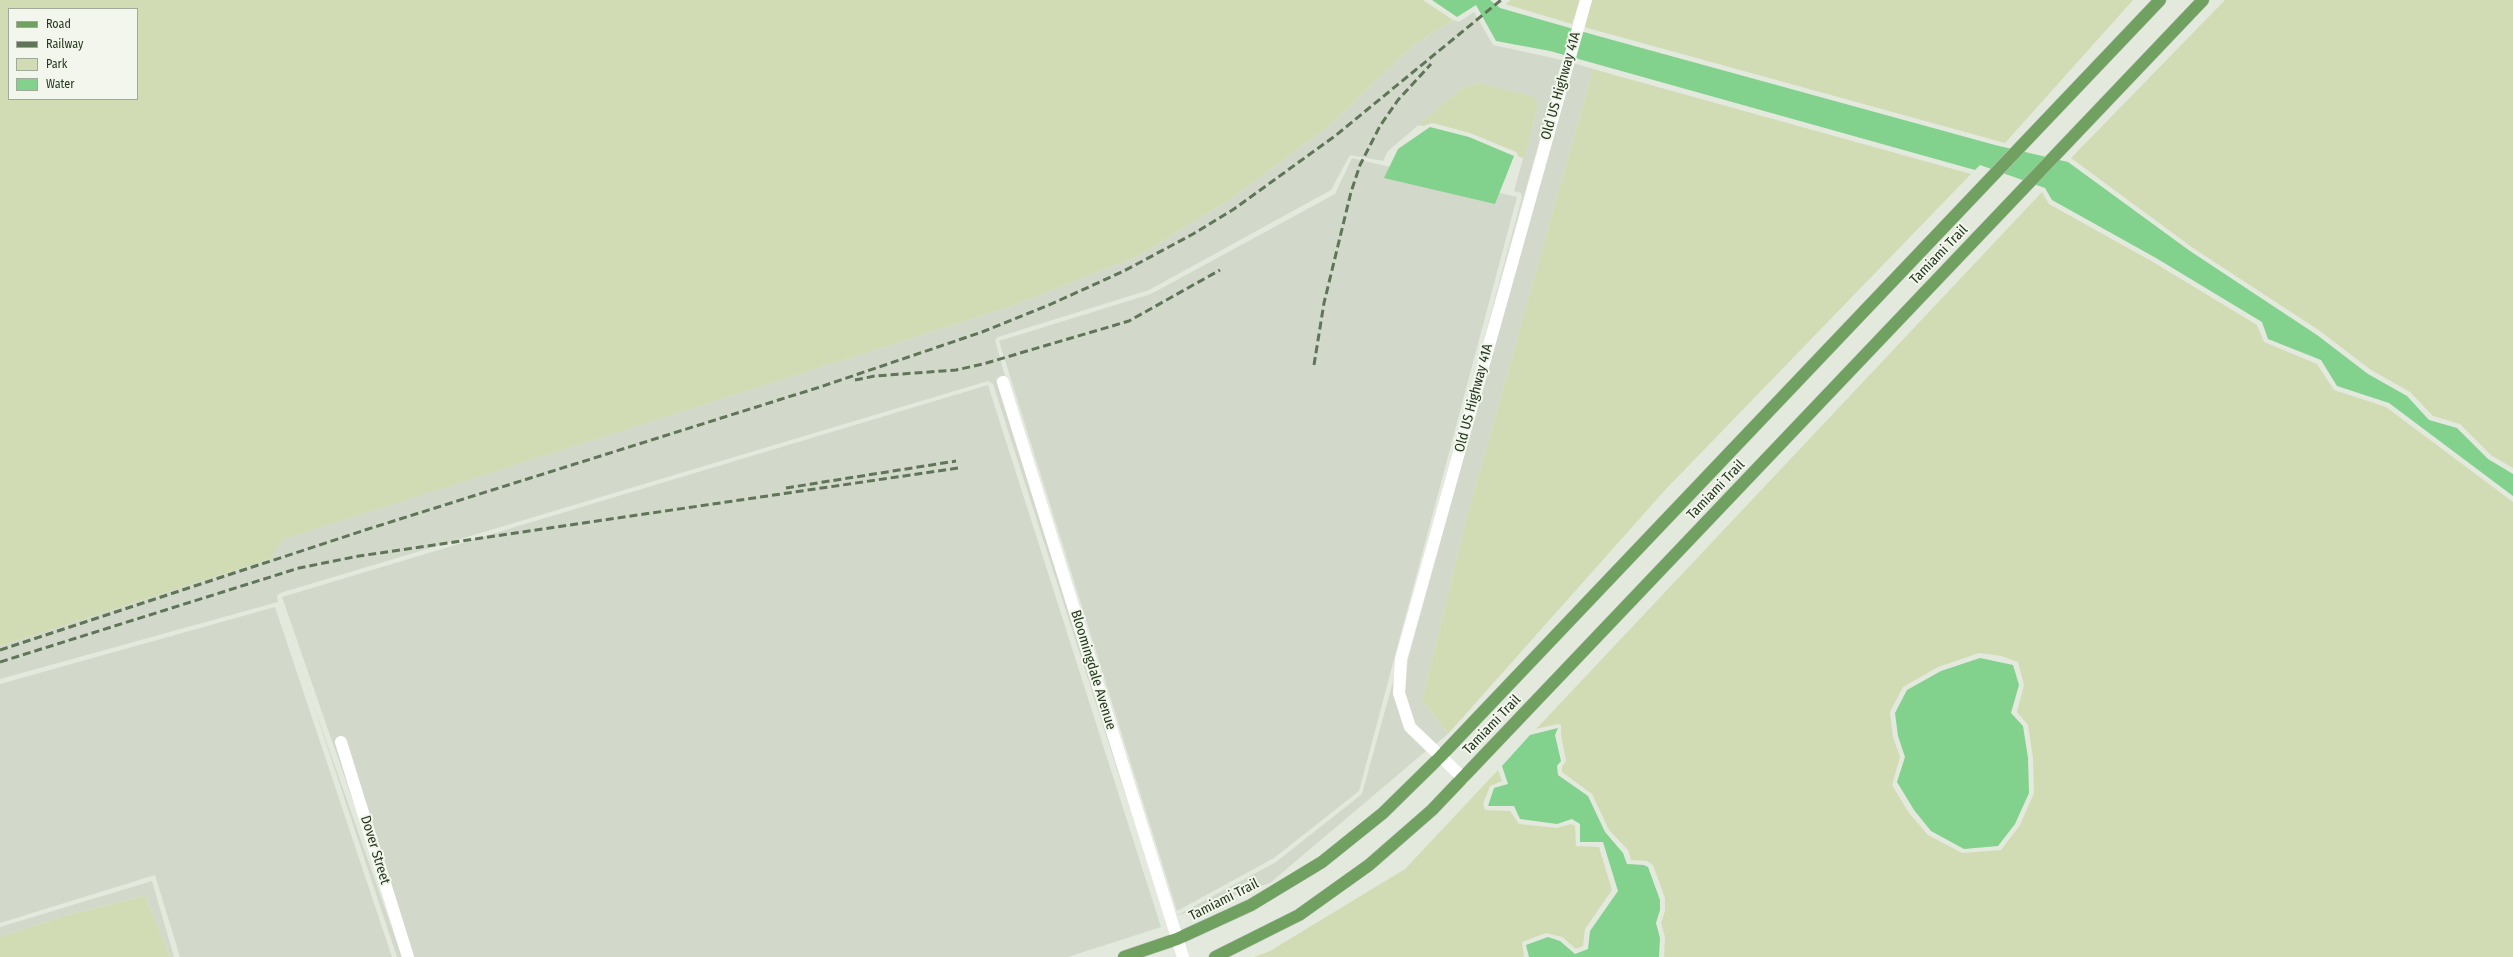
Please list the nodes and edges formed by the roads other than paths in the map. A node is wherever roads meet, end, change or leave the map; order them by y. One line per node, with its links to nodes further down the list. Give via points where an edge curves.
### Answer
1 (1586, 0): 6 (street, Old US Highway 41A, via 1402,659 1399,693 1410,727)
2 (2160, 0): 6 (main road, Tamiami Trail)
3 (2203, 0): 7 (main road, Tamiami Trail)
4 (1003, 382): 8 (street, Bloomingdale Avenue)
5 (341, 742): 9 (street, Dover Street)
6 (1440, 757): 7 (street, Old US Highway 41A); 8 (main road, Tamiami Trail, via 1383,814 1322,862 1251,905)
7 (1463, 778): 12 (main road, Tamiami Trail, via 1402,837 1337,889 1300,915)
8 (1177, 939): 10 (main road, Tamiami Trail); 11 (street, Bloomingdale Avenue)
9 (408, 957)
10 (1124, 957)
11 (1183, 957)
12 (1215, 957)

